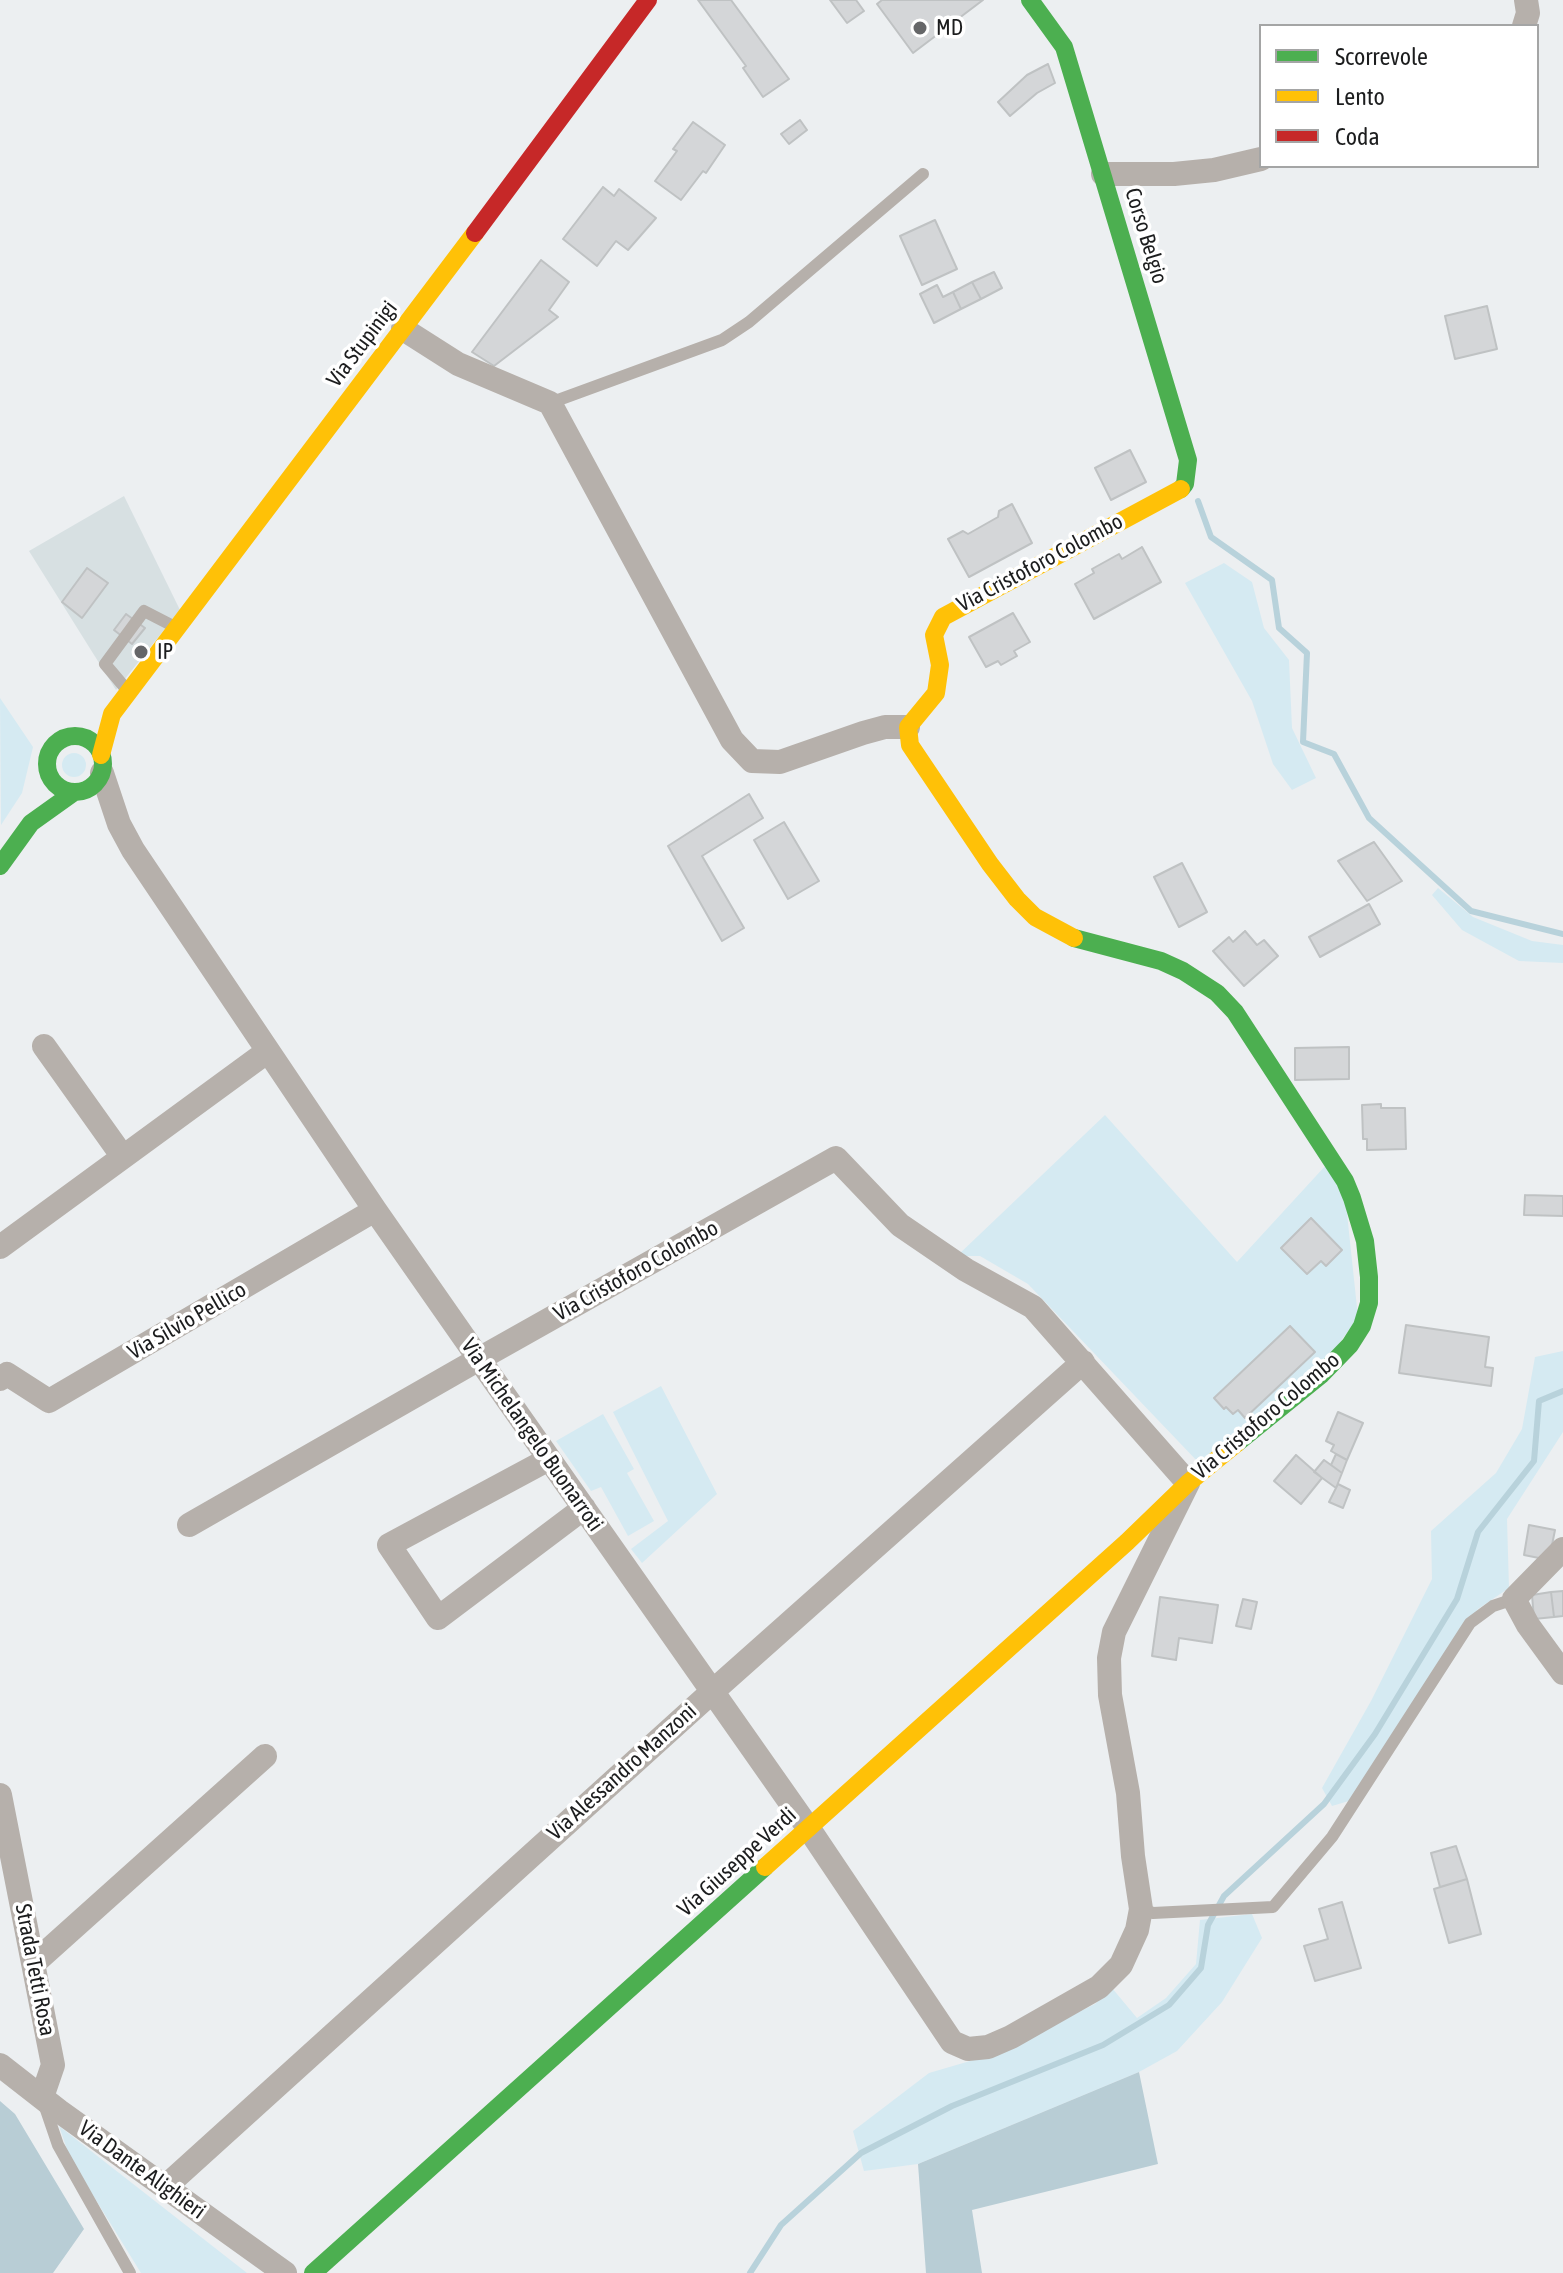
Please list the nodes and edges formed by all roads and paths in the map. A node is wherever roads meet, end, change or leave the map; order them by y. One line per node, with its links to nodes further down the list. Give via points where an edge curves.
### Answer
1 (648, 0): 8 (street, Via Stupinigi)
2 (1030, 0): 7 (street, Corso Belgio, via 1064,47)
3 (1526, 0): 4 (street)
4 (1525, 24)
5 (1259, 159): 7 (street, via 1200,171)
6 (923, 174): 9 (lane, via 722,340)
7 (1103, 174): 10 (street, Corso Belgio, via 1188,460 1185,484)
8 (403, 329): 9 (street, via 458,364); 11 (street, Via Stupinigi)
9 (550, 403): 14 (street, via 732,740 752,761 780,762 863,733)
10 (1177, 493): 14 (street, Via Cristoforo Colombo, via 943,617 934,635 940,665 936,693)
11 (177, 628): 12 (street, Via Stupinigi); 12 (lane, via 144,611 105,664)
12 (128, 692): 13 (street, Via Stupinigi)
13 (112, 714): 15 (street, Via Stupinigi); 16 (street, Via Stupinigi)
14 (908, 727): 31 (street, Via Cristoforo Colombo, via 910,745 935,784 990,864 1035,917 1089,944 1161,961 1217,993 1252,1037 1352,1198 1369,1277 1362,1326 1321,1375)
15 (72, 736): 16 (street, via 90,740); 17 (street, via 55,744)
16 (102, 764): 18 (street, via 98,781); 20 (street, Via Michelangelo Buonarroti)
17 (47, 770): 18 (street, via 56,786); 19 (street)
18 (78, 792): 19 (street); 20 (street, Via Michelangelo Buonarroti)
19 (31, 823): 21 (street)
20 (119, 824): 23 (street, Via Michelangelo Buonarroti)
21 (0, 866)
22 (44, 1046): 24 (street)
23 (268, 1051): 24 (street); 25 (street, Via Michelangelo Buonarroti)
24 (123, 1157): 26 (street)
25 (375, 1210): 27 (street, Via Michelangelo Buonarroti); 29 (street, Via Silvio Pellico, via 49,1401 7,1374)
26 (0, 1247)
27 (479, 1359): 28 (street, Via Cristoforo Colombo, via 836,1158 900,1225 1033,1307); 30 (street, Via Michelangelo Buonarroti); 33 (street, Via Cristoforo Colombo)
28 (1083, 1362): 31 (street, Via Cristoforo Colombo); 37 (street, Via Alessandro Manzoni)
29 (0, 1379)
30 (549, 1459): 32 (street, Via Michelangelo Buonarroti); 32 (street, via 389,1545 438,1618)
31 (1188, 1483): 40 (street, Via Giuseppe Verdi); 41 (street, via 1114,1632 1109,1658)
32 (584, 1508): 37 (street, Via Michelangelo Buonarroti)
33 (189, 1525)
34 (1563, 1549): 35 (street)
35 (1514, 1599): 36 (street); 41 (lane, via 1470,1623 1332,1837 1273,1907 1153,1913)
36 (1563, 1673)
37 (713, 1691): 40 (street, Via Michelangelo Buonarroti); 45 (street, Via Alessandro Manzoni)
38 (265, 1756): 42 (street)
39 (0, 1795): 42 (street, Strada Tetti Rosa)
40 (809, 1829): 41 (street, Via Michelangelo Buonarroti, via 952,2042 968,2049 988,2047 1099,1987 1121,1965); 48 (street, Via Giuseppe Verdi)
41 (1141, 1909)
42 (33, 1964): 44 (street, Strada Tetti Rosa, via 53,2065)
43 (0, 2065): 44 (street, Via Dante Alighieri)
44 (42, 2097): 45 (street, Via Dante Alighieri); 46 (lane, via 58,2145)
45 (165, 2187): 47 (street, Via Dante Alighieri)
46 (130, 2273)
47 (285, 2273)
48 (313, 2273)

